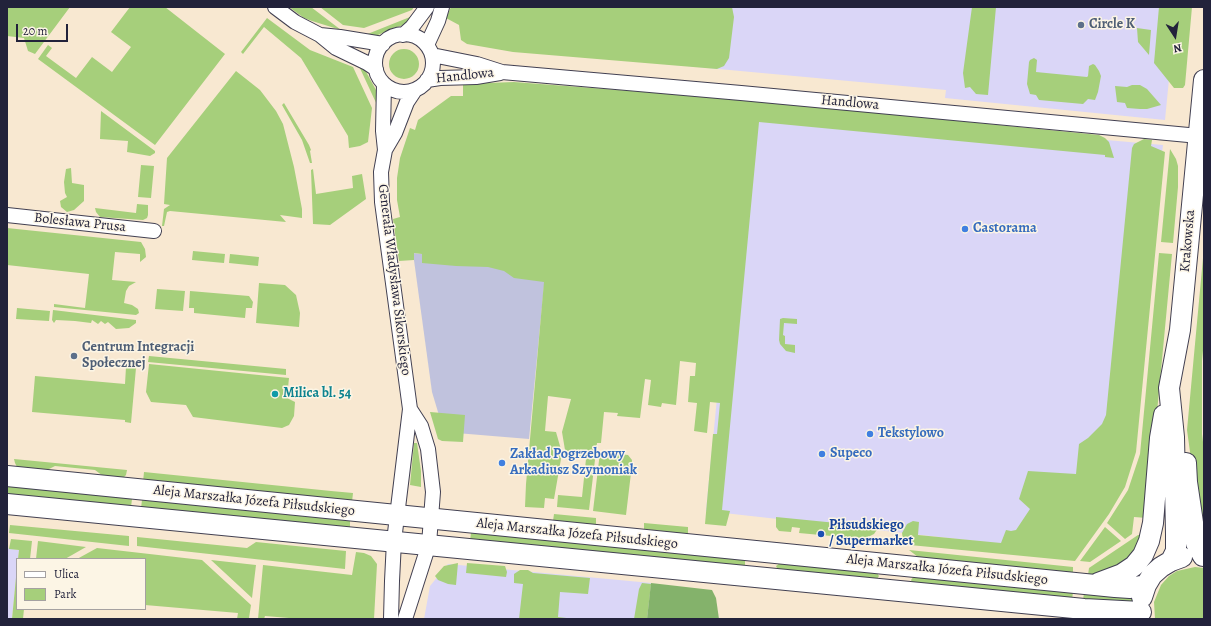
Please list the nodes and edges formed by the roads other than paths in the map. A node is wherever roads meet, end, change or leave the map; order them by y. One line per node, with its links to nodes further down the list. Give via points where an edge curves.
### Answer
1 (275, 7): 4 (street, via 295,22)
2 (427, 7): 5 (street)
3 (442, 7): 7 (street)
4 (320, 35): 6 (street); 8 (street, via 336,48)
5 (403, 35): 6 (street, via 392,37); 7 (street, via 414,36)
6 (383, 44): 8 (street, via 376,58)
7 (429, 50): 9 (street, Handlowa); 10 (street, via 433,60)
8 (376, 69): 12 (street)
9 (502, 72): 10 (street, Handlowa, via 476,77); 14 (street, Handlowa)
10 (428, 80): 13 (street)
11 (1204, 80): 14 (street, Krakowska)
12 (384, 84): 13 (street, via 398,91); 15 (street, Generała Władysława Sikorskiego)
13 (415, 90): 15 (street, Generała Władysława Sikorskiego)
14 (1198, 136): 18 (street, Krakowska)
15 (385, 150): 20 (street, Generała Władysława Sikorskiego, via 382,202)
16 (7, 215): 17 (street, Bolesława Prusa)
17 (154, 231)
18 (1180, 330): 19 (street, Krakowska); 27 (street, Krakowska, via 1187,482 1196,543)
19 (1169, 388): 28 (street, Krakowska, via 1174,437 1176,534 1176,551); 29 (street, via 1160,438 1150,542 1134,566 1122,574)
20 (410, 409): 23 (street, Generała Władysława Sikorskiego); 24 (street, Generała Władysława Sikorskiego, via 421,426 428,449 433,492)
21 (7, 476): 23 (street, Aleja Marszałka Józefa Piłsudskiego)
22 (7, 504): 25 (street, Aleja Marszałka Józefa Piłsudskiego)
23 (398, 516): 24 (street, Aleja Marszałka Józefa Piłsudskiego); 25 (street, Generała Władysława Sikorskiego)
24 (431, 519): 26 (street, Generała Władysława Sikorskiego); 29 (street, Aleja Marszałka Józefa Piłsudskiego)
25 (394, 541): 26 (street, Aleja Marszałka Józefa Piłsudskiego); 33 (street, Generała Władysława Sikorskiego)
26 (429, 544): 31 (street, Aleja Marszałka Józefa Piłsudskiego); 34 (street, Generała Władysława Sikorskiego)
27 (1204, 557): 28 (street, via 1192,555)
28 (1170, 560): 30 (street, via 1152,575)
29 (1093, 585): 30 (street, Aleja Marszałka Józefa Piłsudskiego, via 1130,588)
30 (1146, 585): 32 (street, via 1141,602)
31 (1084, 609): 32 (street, Aleja Marszałka Józefa Piłsudskiego); 35 (street)
32 (1142, 615)
33 (391, 619)
34 (405, 619)
35 (1108, 619)

